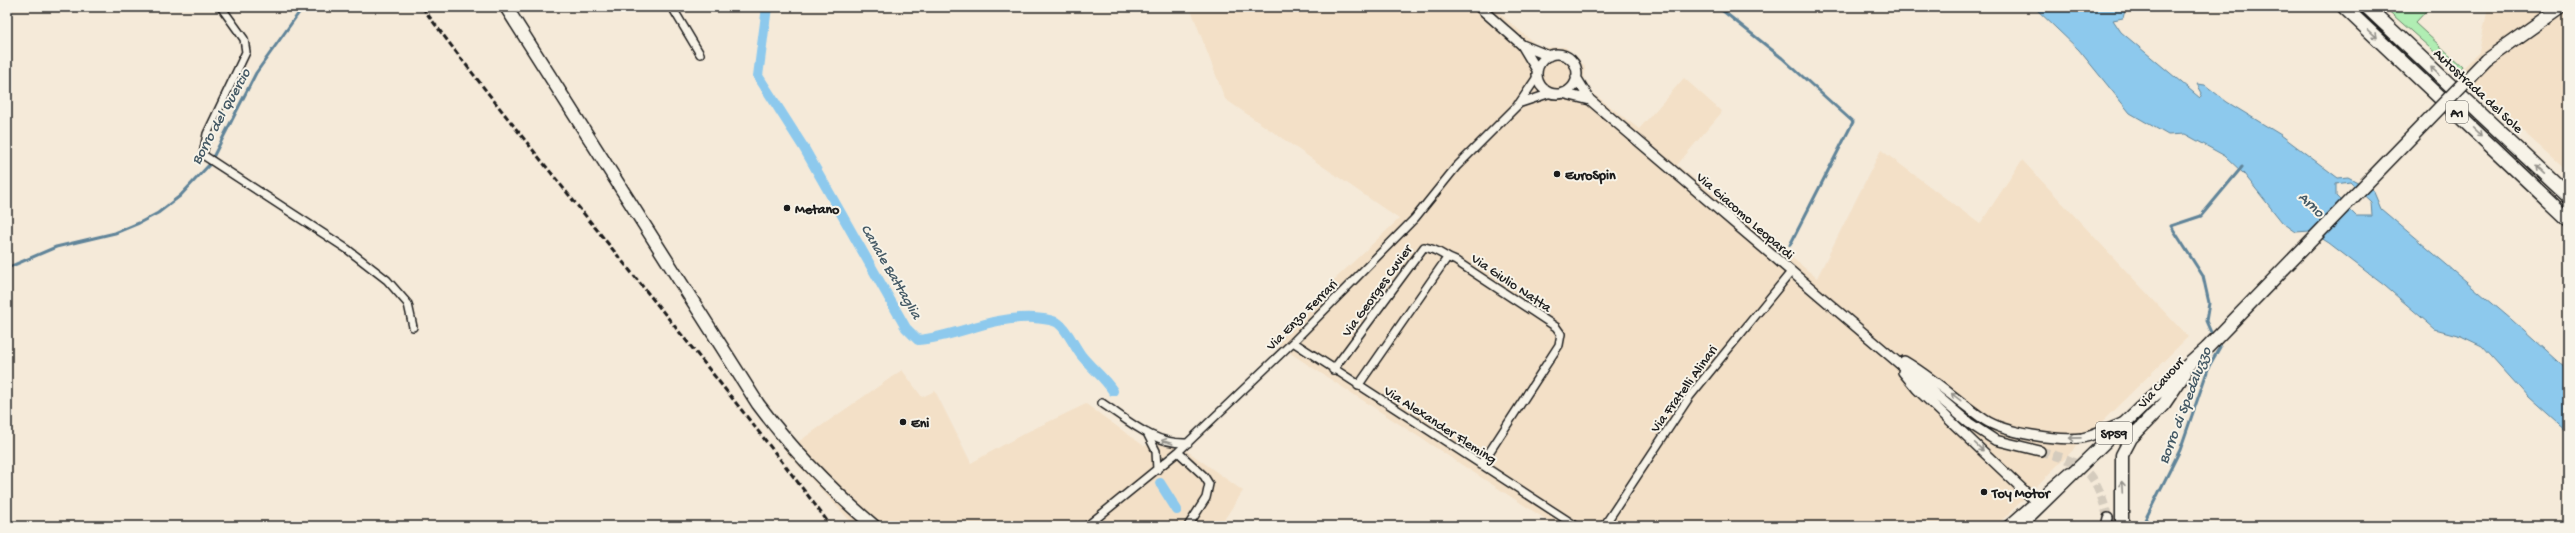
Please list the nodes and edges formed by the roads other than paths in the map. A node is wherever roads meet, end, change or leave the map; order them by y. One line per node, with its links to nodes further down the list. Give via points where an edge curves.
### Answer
1 (221, 7): 21 (street, via 244,38 246,52 207,134 203,155 347,249 387,280 408,304)
2 (506, 7): 39 (main road, via 758,404 786,441 826,484)
3 (672, 7): 9 (street)
4 (1479, 7): 8 (street, Via Giacomo Leopardi)
5 (2344, 7): 18 (highway, A1, one-way to 18)
6 (2367, 7): 17 (highway, Autostrada del Sole / A1, one-way to 6)
7 (2561, 7): 23 (main road, SP59, bridge, via 2486,60)
8 (1522, 45): 10 (street, Via Giacomo Leopardi); 11 (street, Via Giacomo Leopardi)
9 (700, 54)
10 (1549, 56): 11 (street, via 1544,59); 12 (street, Via Giacomo Leopardi, via 1560,55 1571,60)
11 (1537, 74): 13 (street, Via Giacomo Leopardi, via 1542,87); 16 (street, Via Enzo Ferrari)
12 (1576, 76): 14 (street, via 1572,87); 15 (street, Via Giacomo Leopardi)
13 (1551, 93): 14 (street, Via Giacomo Leopardi); 16 (street)
14 (1562, 93): 15 (street, Via Giacomo Leopardi)
15 (1590, 100): 20 (street, Via Giacomo Leopardi)
16 (1518, 104): 22 (street, Via Enzo Ferrari, via 1456,167 1415,218)
17 (2568, 196)
18 (2568, 219)
19 (1446, 258): 25 (street, Via Georges Cuvier, via 1439,250 1424,247); 27 (street); 35 (street, Via Giulio Natta, via 1456,261 1544,319 1561,334 1559,345)
20 (1791, 272): 24 (street, Via Giacomo Leopardi); 43 (street, Via Fratelli Alinari, via 1690,396)
21 (413, 327)
22 (1293, 342): 25 (street, Via Alexander Fleming); 31 (street, Via Enzo Ferrari)
23 (2207, 348): 26 (main road, Via Cavour, via 2204,356); 29 (main road, SP59)
24 (1884, 349): 29 (street, Via Giacomo Leopardi, one-way to 24, via 2083,438 2063,438 2009,430 1986,420 1928,375); 33 (street, Via Giacomo Leopardi, via 1969,423 1995,440); 37 (street, Via Giacomo Leopardi, one-way to 37, via 1917,389)
25 (1333, 370): 27 (street, Via Alexander Fleming)
26 (2186, 372): 38 (main road); 45 (main road, Via Cavour, one-way to 26, via 2122,455 2131,438 2164,404)
27 (1358, 386): 35 (street, Via Alexander Fleming)
28 (1102, 403): 30 (street)
29 (2125, 422): 32 (main road, SP59)
30 (1147, 433): 31 (street, one-way to 30, via 1171,444); 36 (street, via 1156,451)
31 (1188, 443): 34 (street, Via Enzo Ferrari)
32 (2099, 448): 37 (street); 38 (main road, SP59)
33 (2040, 451)
34 (1178, 452): 36 (street, Via Enzo Ferrari); 41 (street, via 1209,484 1206,498)
35 (1481, 465): 42 (street, Via Alexander Fleming)
36 (1157, 470): 40 (street, Via Enzo Ferrari)
37 (2034, 500): 44 (street)
38 (2025, 524)
39 (874, 526)
40 (1087, 526)
41 (1188, 526)
42 (1576, 526)
43 (1604, 526)
44 (2006, 526)
45 (2122, 526)

